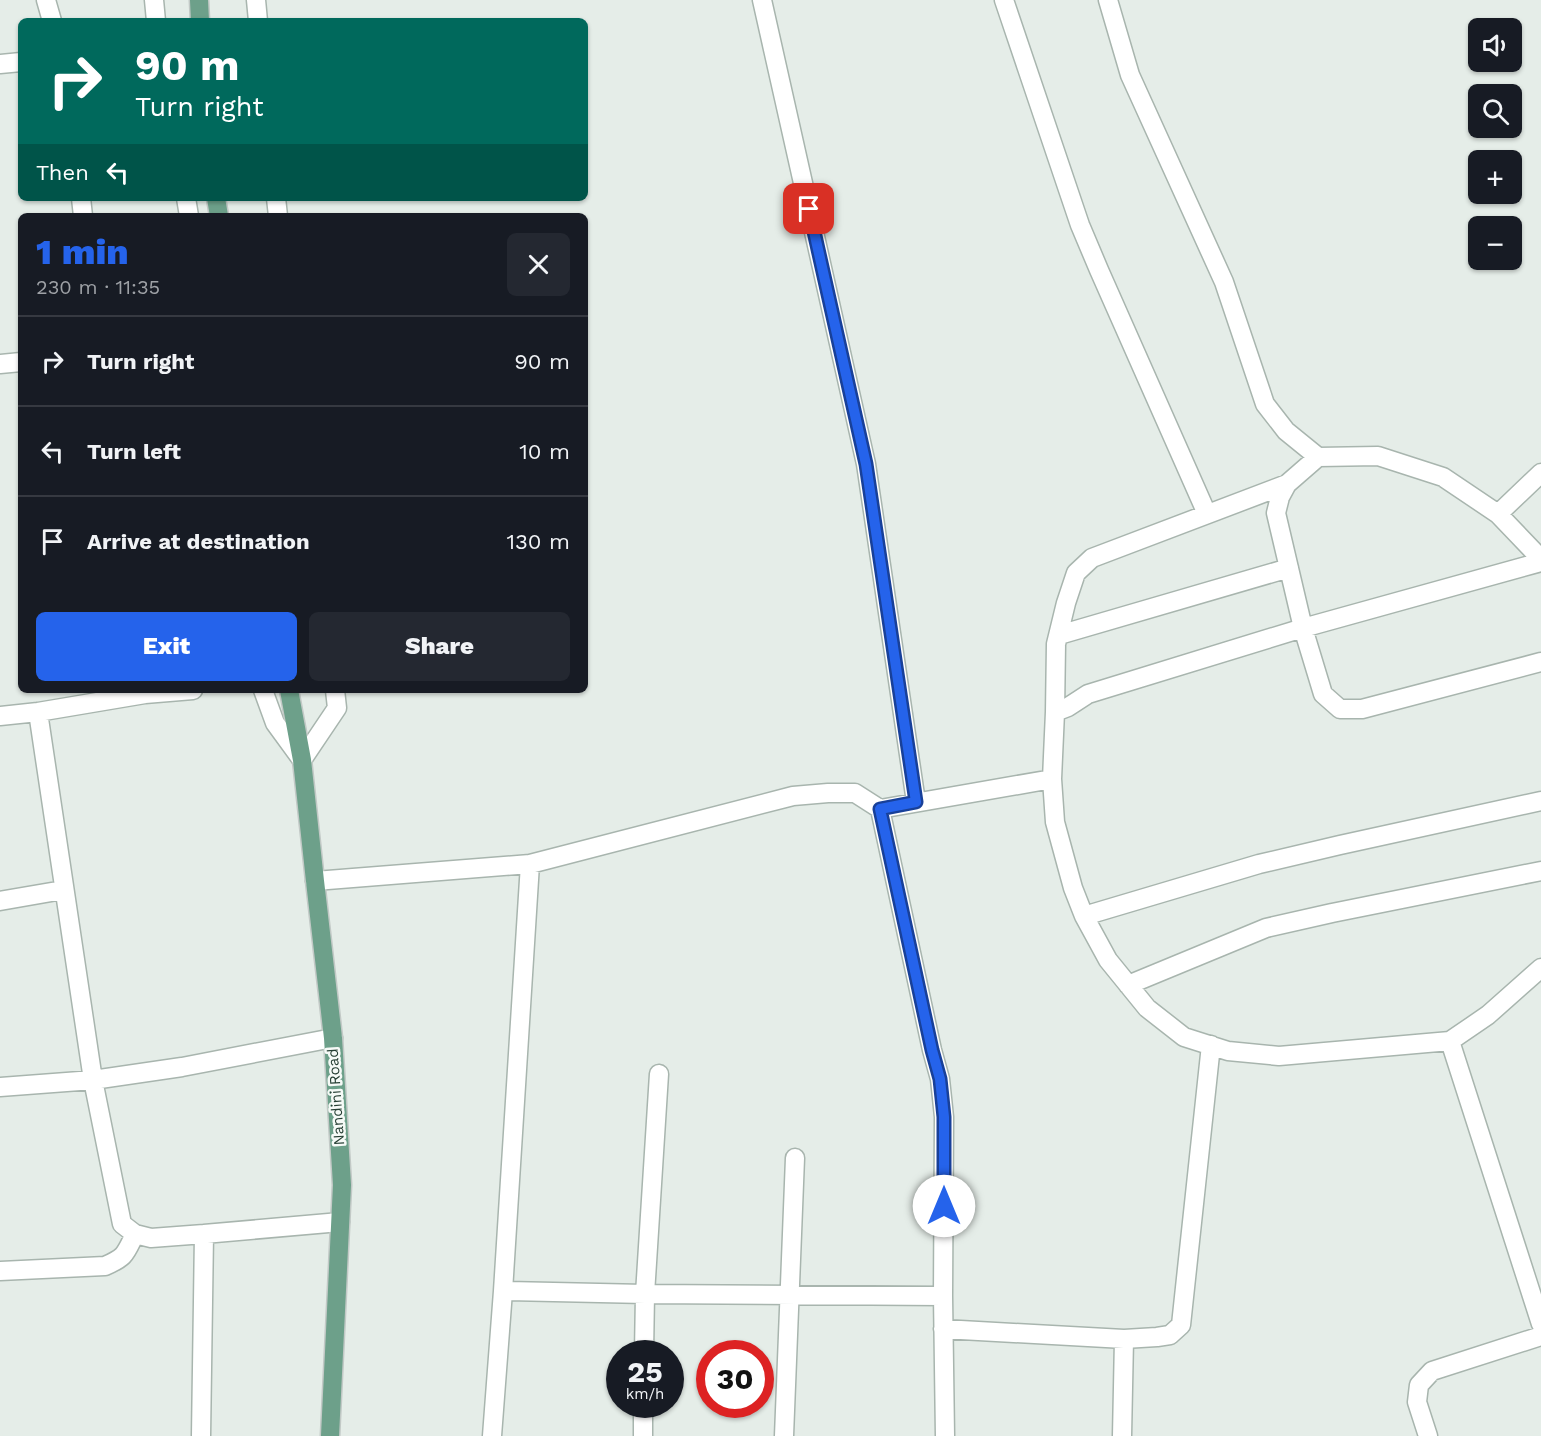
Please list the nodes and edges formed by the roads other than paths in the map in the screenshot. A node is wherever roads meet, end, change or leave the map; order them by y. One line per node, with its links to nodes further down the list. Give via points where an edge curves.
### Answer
1 (46, 0): 8 (street)
2 (154, 0): 9 (street)
3 (199, 0): 10 (main road)
4 (256, 0): 11 (street)
5 (762, 0): 36 (street, via 866,464)
6 (1004, 0): 19 (street, via 1080,225)
7 (1108, 0): 16 (street, via 1130,75 1224,282 1265,404 1286,431)
8 (51, 18)
9 (156, 18)
10 (200, 18)
11 (258, 18)
12 (18, 62): 13 (street)
13 (0, 64)
14 (18, 362): 15 (street)
15 (0, 364)
16 (1318, 457): 18 (street); 20 (street, via 1378,456 1443,477)
17 (1541, 473): 20 (street)
18 (1287, 484): 19 (street); 22 (street, via 1276,513)
19 (1207, 514): 24 (street, via 1092,558 1076,573)
20 (1498, 514): 21 (street)
21 (1541, 560): 23 (street)
22 (1289, 568): 23 (street); 24 (street)
23 (1303, 628): 25 (street, via 1323,694 1340,709 1362,709); 31 (street, via 1088,694)
24 (1059, 635): 31 (street)
25 (1541, 662)
26 (140, 693): 30 (street)
27 (263, 693): 33 (street, via 275,723)
28 (335, 693): 33 (street, via 337,708)
29 (290, 698): 33 (main road, Nandini Road)
30 (38, 712): 32 (street); 41 (street)
31 (1055, 712): 34 (street)
32 (0, 716)
33 (302, 760): 40 (main road, Nandini Road)
34 (1052, 779): 36 (street); 43 (street, via 1055,822)
35 (1541, 801): 43 (street, via 1259,864)
36 (916, 802): 37 (street)
37 (880, 809): 38 (street, via 855,793 793,796); 60 (street, via 940,1079 944,1117)
38 (530, 864): 40 (street); 57 (street)
39 (1541, 872): 45 (street, via 1266,928)
40 (315, 881): 46 (main road, Nandini Road)
41 (63, 890): 42 (street); 50 (street)
42 (0, 901)
43 (1084, 916): 45 (street, via 1108,960)
44 (1541, 968): 47 (street, via 1488,1015)
45 (1128, 985): 48 (street, via 1147,1008 1185,1037)
46 (333, 1038): 50 (street); 53 (main road, Nandini Road, via 342,1185)
47 (1450, 1041): 48 (street, via 1279,1056 1228,1051); 61 (street)
48 (1211, 1045): 64 (street, via 1181,1325 1170,1335)
49 (659, 1074): 58 (street)
50 (93, 1080): 51 (street); 54 (street, via 122,1224)
51 (0, 1087)
52 (795, 1158): 59 (street)
53 (340, 1222): 55 (street); 68 (main road, Nandini Road)
54 (135, 1234): 55 (street, via 151,1238); 56 (street, via 120,1259 105,1266)
55 (204, 1234): 67 (street)
56 (0, 1271)
57 (503, 1291): 58 (street); 69 (street)
58 (645, 1294): 59 (street); 65 (street)
59 (791, 1295): 60 (street); 71 (street)
60 (943, 1296): 62 (street)
61 (1541, 1324)
62 (943, 1329): 64 (street); 72 (street)
63 (1541, 1336): 74 (street, via 1432,1371 1419,1384 1417,1402)
64 (1124, 1339): 73 (street)
65 (644, 1340)
66 (643, 1418): 70 (street)
67 (201, 1436)
68 (330, 1436)
69 (492, 1436)
70 (643, 1436)
71 (784, 1436)
72 (945, 1436)
73 (1122, 1436)
74 (1428, 1436)

